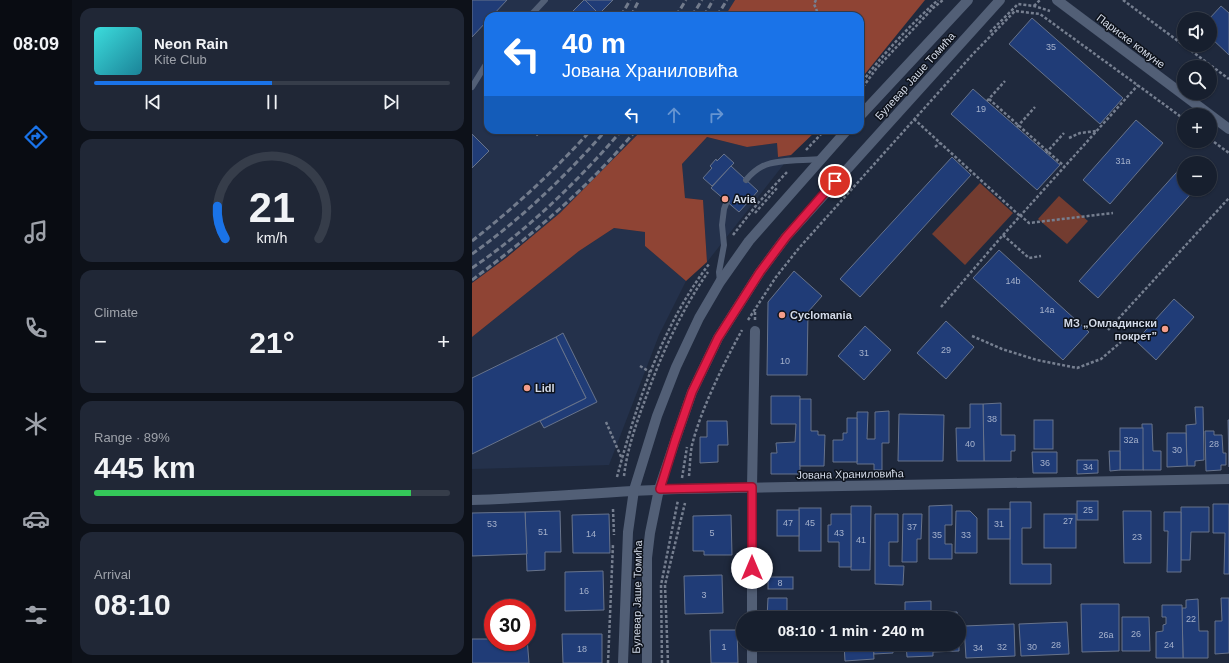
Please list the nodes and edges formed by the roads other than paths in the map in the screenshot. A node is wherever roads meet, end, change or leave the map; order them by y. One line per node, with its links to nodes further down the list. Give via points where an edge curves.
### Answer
1 (545, 0): 5 (lane)
2 (968, 0): 8 (main road, Булевар Јаше Томића)
3 (1000, 0): 18 (main road, Булевар Јаше Томића, via 804,216 760,272 718,338 692,392)
4 (1057, 0): 9 (main road, Париске комуне)
5 (534, 12)
6 (484, 68): 7 (lane)
7 (472, 87)
8 (864, 112)
9 (1229, 129)
10 (843, 134): 11 (main road, Булевар Јаше Томића)
11 (821, 159): 12 (lane, via 773,163 763,166); 14 (main road, Булевар Јаше Томића, via 749,241)
12 (746, 180)
13 (727, 201): 14 (lane, via 722,225 724,245 719,272)
14 (720, 282): 19 (main road, Булевар Јаше Томића, via 699,318 676,367 657,416)
15 (755, 331): 17 (main road)
16 (1229, 479): 17 (main road, Јована Храниловића)
17 (752, 487): 18 (main road, Јована Храниловића); 21 (main road)
18 (660, 489): 19 (main road, Јована Храниловића); 24 (main road, Булевар Јаше Томића, via 647,558)
19 (634, 490): 20 (main road, Јована Храниловића); 23 (main road, Булевар Јаше Томића, via 628,532)
20 (472, 500)
21 (752, 611)
22 (752, 651): 25 (main road)
23 (623, 663)
24 (647, 663)
25 (752, 663)

